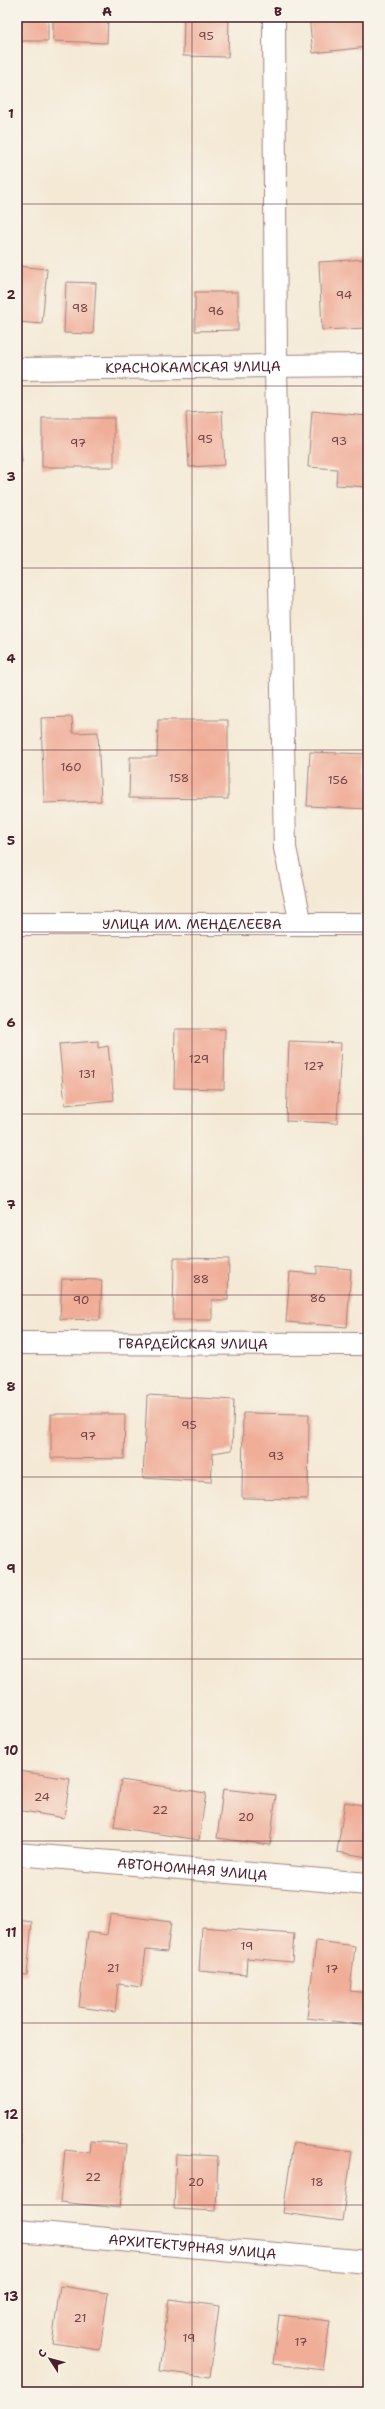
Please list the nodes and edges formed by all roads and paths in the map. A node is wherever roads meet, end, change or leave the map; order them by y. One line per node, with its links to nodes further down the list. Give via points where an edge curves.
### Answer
1 (274, 17): 3 (street)
2 (368, 365): 3 (street, КРАСНОКАМСКАЯ УЛИЦА)
3 (276, 366): 4 (street, КРАСНОКАМСКАЯ УЛИЦА); 6 (street, via 285,848)
4 (17, 369)
5 (17, 924): 6 (street, УЛИЦА ИМ. МЕНДЕЛЕЕВА)
6 (301, 924): 7 (street, УЛИЦА ИМ. МЕНДЕЛЕЕВА)
7 (368, 924)
8 (17, 1343): 9 (street, ГВАРДЕЙСКАЯ УЛИЦА)
9 (368, 1344)
10 (17, 1854): 11 (street, АВТОНОМНАЯ УЛИЦА)
11 (368, 1884)
12 (17, 2231): 13 (street, АРХИТЕКТУРНАЯ УЛИЦА)
13 (368, 2262)

